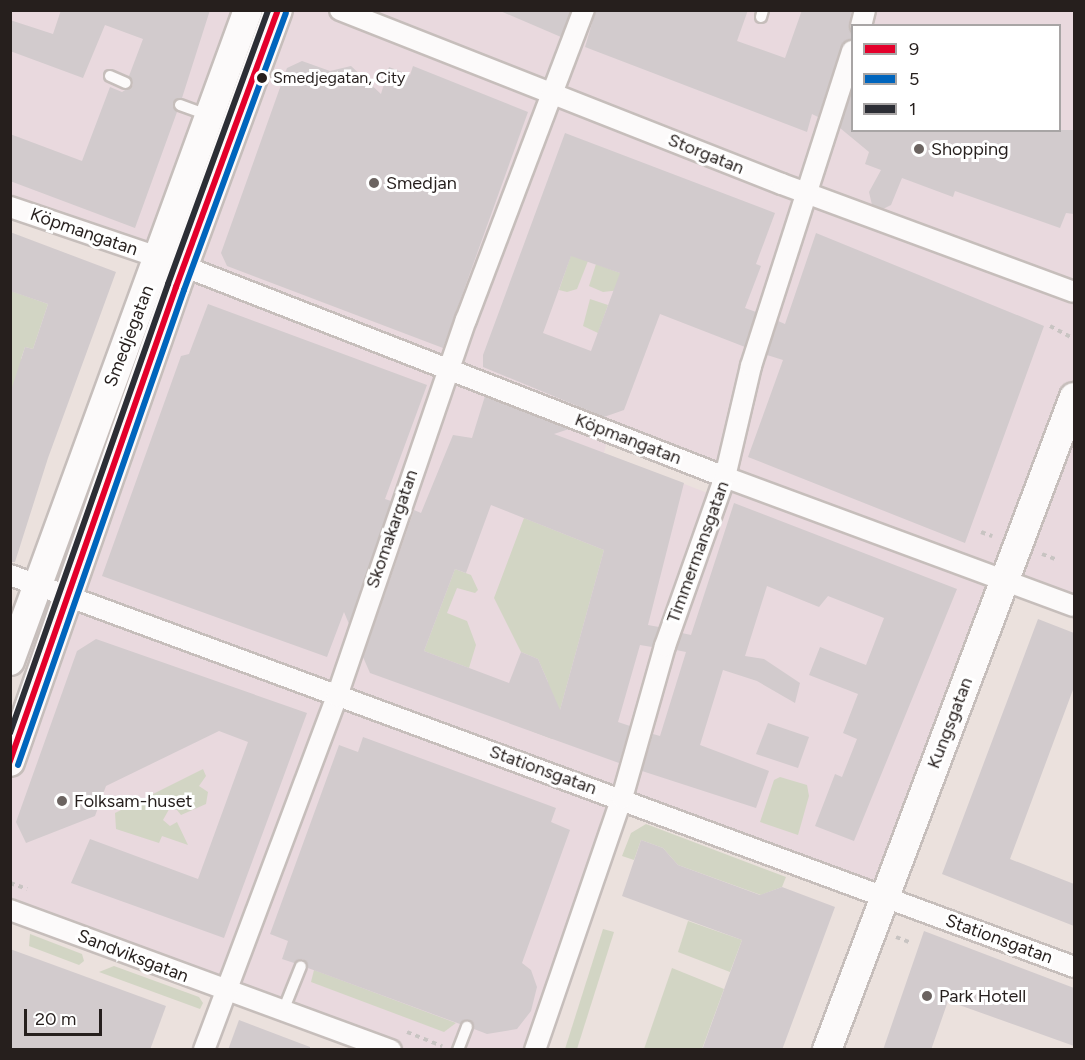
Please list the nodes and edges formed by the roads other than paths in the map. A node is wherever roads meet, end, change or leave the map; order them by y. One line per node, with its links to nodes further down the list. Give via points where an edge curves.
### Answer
1 (248, 10): 10 (main road, Smedjegatan)
2 (278, 10): 13 (main road, Smedjegatan)
3 (340, 10): 8 (street, Storgatan)
4 (584, 10): 8 (street, Skomakargatan)
5 (851, 54): 11 (street, Timmermansgatan)
6 (110, 76): 7 (lane)
7 (126, 83)
8 (556, 93): 11 (street, Storgatan); 15 (street, Skomakargatan)
9 (180, 105): 10 (lane)
10 (210, 116): 13 (main road, Smedjegatan)
11 (808, 193): 14 (street, Storgatan); 17 (street, Timmermansgatan, via 751,366)
12 (10, 207): 13 (street, Köpmangatan)
13 (171, 261): 15 (street, Köpmangatan); 19 (main road, Smedjegatan); 20 (main road, Smedjegatan)
14 (1074, 292)
15 (449, 370): 17 (street, Köpmangatan); 23 (street, Skomakargatan)
16 (1074, 397): 18 (main road, Kungsgatan)
17 (725, 477): 18 (street, Köpmangatan); 25 (street, Timmermansgatan, via 664,646)
18 (1005, 579): 21 (street, Köpmangatan); 26 (main road, Kungsgatan)
19 (23, 580): 20 (street, Stationsgatan); 22 (main road, Smedjegatan)
20 (67, 597): 23 (street, Stationsgatan); 24 (main road, Smedjegatan)
21 (1074, 606)
22 (10, 662)
23 (337, 696): 25 (street, Stationsgatan); 30 (street, Skomakargatan)
24 (10, 762)
25 (622, 798): 26 (street, Stationsgatan); 36 (street, Timmermansgatan)
26 (884, 896): 29 (street, Stationsgatan); 37 (main road, Kungsgatan)
27 (10, 910): 30 (street, Sandviksgatan)
28 (301, 966): 31 (lane)
29 (1074, 967)
30 (225, 991): 31 (street, Sandviksgatan); 33 (street, Skomakargatan)
31 (283, 1011): 34 (street, Sandviksgatan)
32 (466, 1026): 35 (lane)
33 (204, 1050)
34 (391, 1050)
35 (458, 1050)
36 (535, 1050)
37 (826, 1050)

